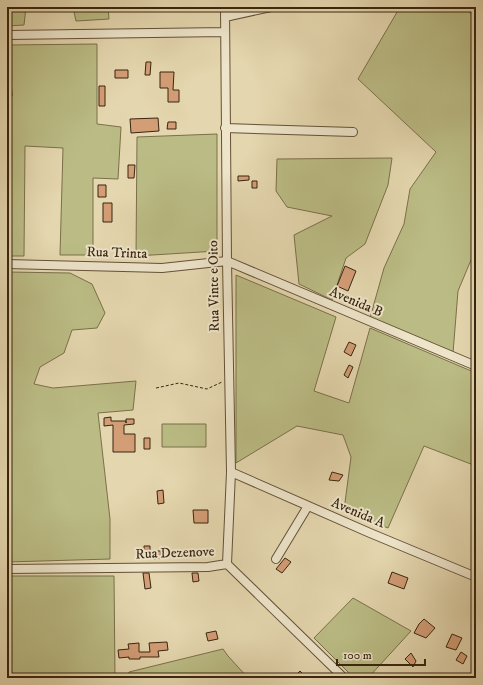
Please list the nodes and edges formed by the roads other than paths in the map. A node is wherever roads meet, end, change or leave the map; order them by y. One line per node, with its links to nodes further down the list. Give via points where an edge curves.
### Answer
1 (224, 7): 3 (street, Rua Vinte e Oito)
2 (271, 7): 3 (street)
3 (225, 17): 4 (street, Rua Vinte e Oito)
4 (225, 32): 5 (street); 6 (street, Rua Vinte e Oito)
5 (7, 34)
6 (225, 128): 7 (street); 8 (street, Rua Vinte e Oito)
7 (353, 132)
8 (227, 261): 9 (street, Rua Trinta, via 162,268); 10 (street, Avenida B); 11 (street, Rua Vinte e Oito)
9 (7, 264)
10 (476, 366)
11 (231, 472): 12 (street, Avenida A); 14 (street, Rua Vinte e Oito)
12 (308, 506): 13 (street); 16 (street, Avenida A)
13 (276, 559)
14 (227, 564): 15 (street, Rua Dezenove, via 208,567); 17 (street, Rua Dezenove)
15 (7, 569)
16 (476, 577)
17 (344, 678)

